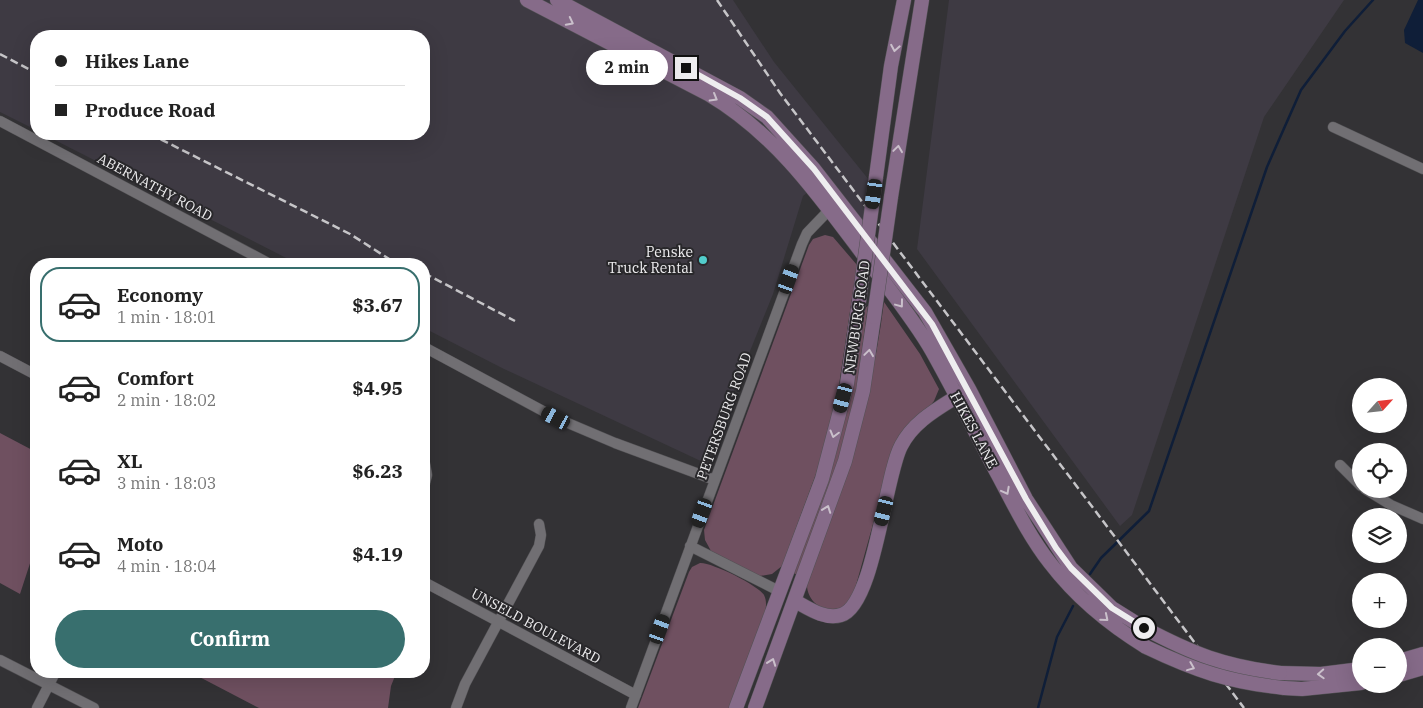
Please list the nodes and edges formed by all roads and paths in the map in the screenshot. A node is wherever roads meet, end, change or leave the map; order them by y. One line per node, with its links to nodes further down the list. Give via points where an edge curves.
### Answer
1 (527, 0): 10 (street, one-way to 10, via 736,111)
2 (557, 0): 10 (street, via 740,98 767,117 814,169)
3 (904, 0): 25 (street, NEWBURG ROAD, one-way to 25, bridge, via 891,66 847,384 822,479)
4 (922, 0): 26 (street, NEWBURG ROAD, one-way to 4, bridge, via 845,461 863,391)
5 (0, 121): 7 (street, ABERNATHY ROAD)
6 (1333, 127): 9 (street)
7 (30, 137)
8 (36, 140): 11 (street, ABERNATHY ROAD)
9 (1423, 169)
10 (834, 205): 15 (street, HIKES LANE, via 925,312); 16 (street, HIKES LANE, one-way to 16, via 911,318); 19 (street, PETERSBURG ROAD, via 802,244)
11 (259, 258)
12 (430, 350): 19 (street, via 556,418 615,444)
13 (0, 356): 14 (street)
14 (30, 372)
15 (969, 389): 16 (street); 32 (street, HIKES LANE, one-way to 15, bridge, via 1322,674 1280,673 1215,661 1180,647 1112,608 1071,568 1056,548 1026,499)
16 (957, 396): 26 (street, via 916,424 899,448 867,579 851,609 832,617); 37 (street, HIKES LANE, one-way to 37, bridge, via 1021,519 1050,564 1105,618 1146,647 1205,673 1236,682 1311,689)
17 (1340, 464): 18 (street)
18 (1352, 477)
19 (715, 480): 23 (street, PETERSBURG ROAD)
20 (1380, 498): 21 (street)
21 (1423, 519)
22 (539, 524): 27 (street, via 538,546)
23 (690, 546): 25 (street); 39 (street, PETERSBURG ROAD)
24 (430, 585): 27 (street, UNSELD BOULEVARD)
25 (779, 591): 44 (street, NEWBURG ROAD)
26 (795, 601): 45 (street, NEWBURG ROAD, one-way to 26)
27 (498, 622): 39 (street, UNSELD BOULEVARD); 42 (street)
28 (1423, 654): 29 (street)
29 (1407, 659)
30 (0, 660): 34 (street)
31 (1423, 668): 33 (street)
32 (1352, 670)
33 (1407, 673)
34 (30, 675)
35 (35, 678): 38 (street)
36 (52, 678): 38 (street)
37 (1352, 684)
38 (49, 685): 40 (street); 41 (street)
39 (636, 695): 43 (street, PETERSBURG ROAD)
40 (38, 708)
41 (94, 708)
42 (456, 708)
43 (631, 708)
44 (736, 708)
45 (755, 708)

